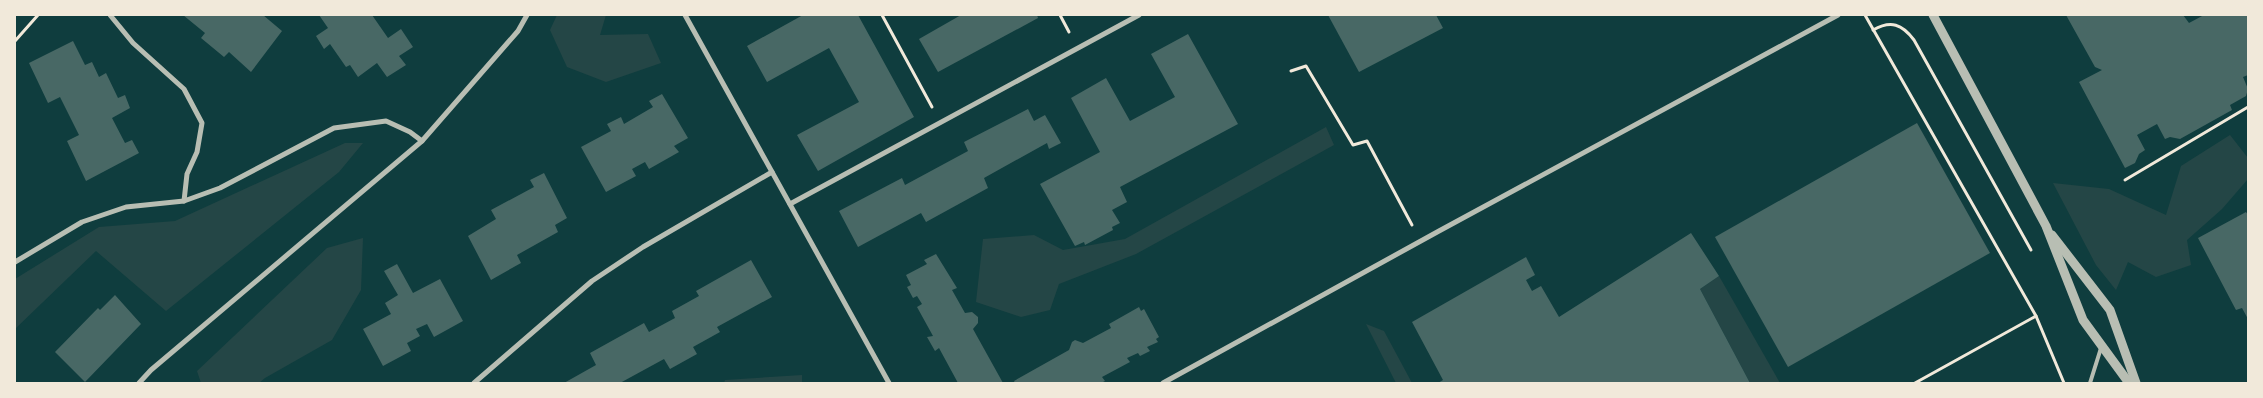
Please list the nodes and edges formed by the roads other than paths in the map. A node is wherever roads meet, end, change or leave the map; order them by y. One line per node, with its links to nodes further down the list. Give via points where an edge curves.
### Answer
1 (110, 15): 9 (street, via 133,43 184,89 202,123 197,152 187,174)
2 (527, 15): 7 (street, via 518,31)
3 (685, 15): 8 (street)
4 (1139, 15): 10 (street)
5 (1838, 15): 17 (street)
6 (1933, 15): 11 (street)
7 (422, 141): 9 (street, via 386,121 334,128 220,188); 14 (street)
8 (772, 172): 10 (street); 15 (street, via 592,280)
9 (184, 201): 12 (street, via 126,207 82,222)
10 (790, 204): 16 (street)
11 (2046, 226): 13 (street, via 2083,320); 20 (street, via 2110,310)
12 (15, 262)
13 (2102, 346): 18 (lane); 19 (street)
14 (139, 383)
15 (474, 383)
16 (889, 383)
17 (1163, 383)
18 (2090, 383)
19 (2129, 383)
20 (2136, 383)

